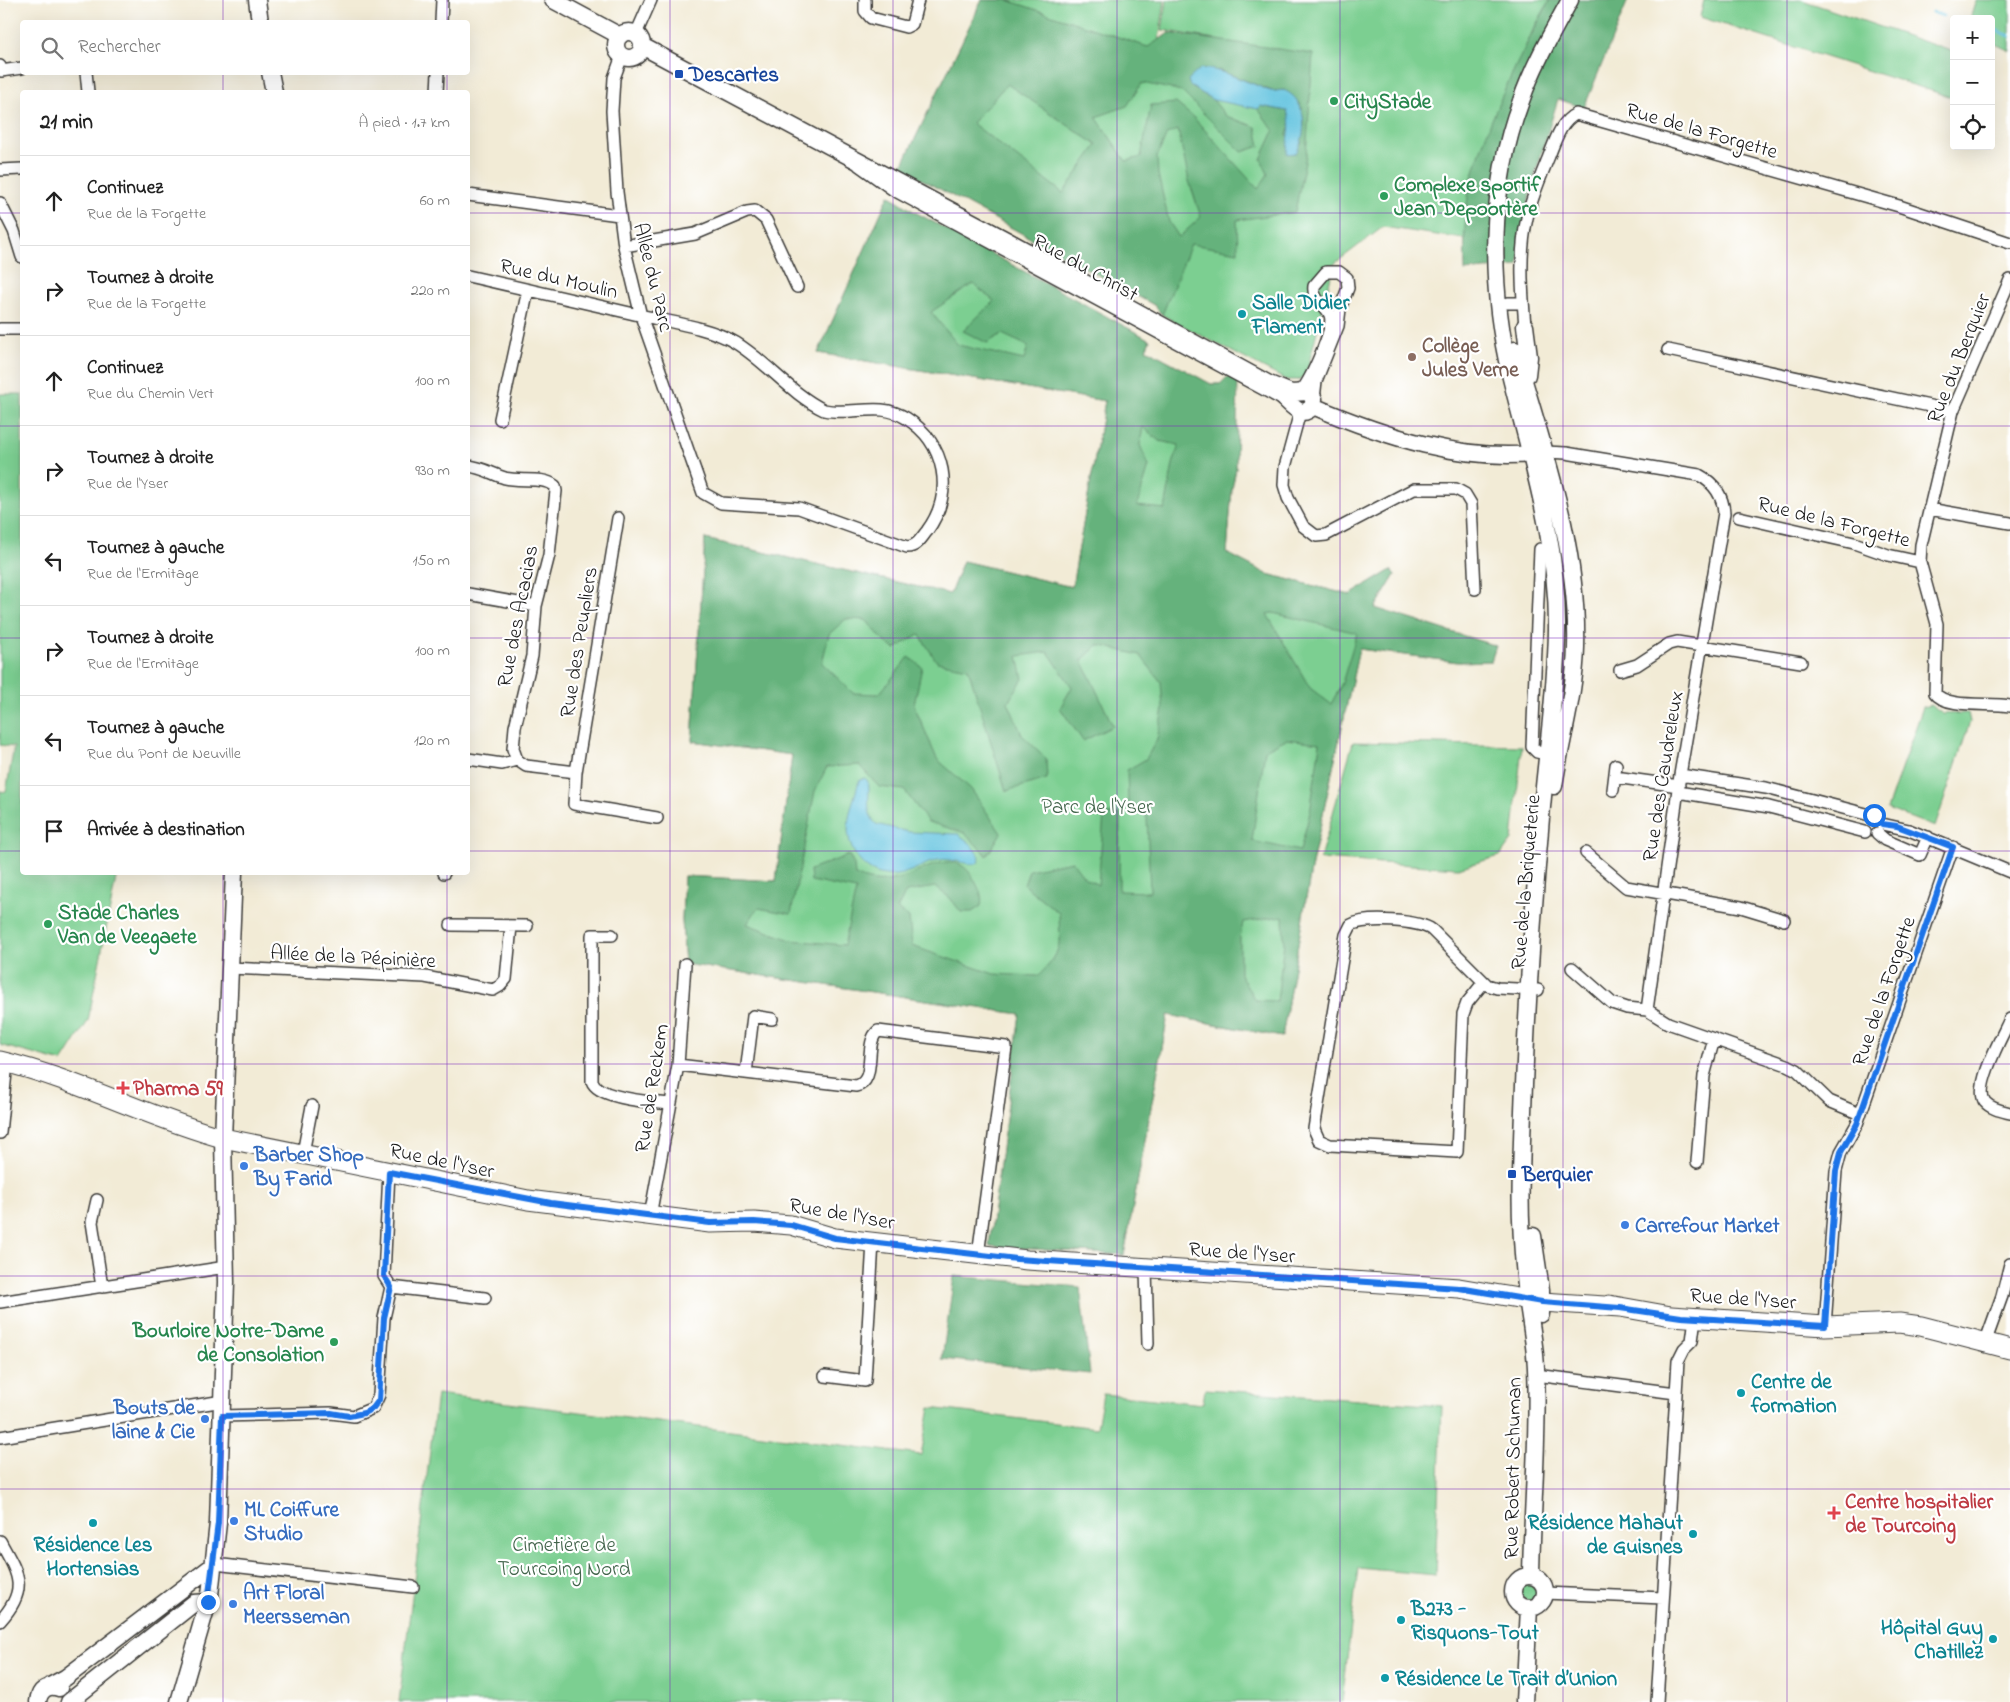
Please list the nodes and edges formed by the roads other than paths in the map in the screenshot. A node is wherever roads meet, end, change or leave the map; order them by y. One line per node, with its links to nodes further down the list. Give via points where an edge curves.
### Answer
1 (257, 0): 9 (street)
2 (442, 0): 10 (street)
3 (553, 0): 11 (street, Rue du Christ)
4 (651, 0): 11 (street)
5 (865, 0): 6 (street, via 865,11 871,18 906,27 912,24)
6 (918, 0)
7 (1570, 0): 33 (street, via 1534,68 1514,120 1499,193 1495,280 1504,302)
8 (1582, 0): 33 (street, via 1535,92 1518,147 1507,206 1504,256)
9 (256, 20)
10 (441, 20)
11 (633, 39): 12 (street, via 617,47); 40 (street, Rue du Christ)
12 (622, 56): 25 (street, Allée du Parc, via 614,78 612,111)
13 (0, 66): 14 (street, via 1,71)
14 (20, 68)
15 (86, 75): 18 (street)
16 (271, 75): 19 (street)
17 (438, 75): 20 (street)
18 (88, 90)
19 (274, 90)
20 (437, 90)
21 (20, 169): 22 (street)
22 (0, 170)
23 (470, 195): 25 (street)
24 (0, 203): 28 (street)
25 (619, 215): 27 (street, Allée du Parc)
26 (2010, 243): 33 (street, Rue de la Forgette, via 1899,206 1576,114 1568,119 1552,149 1527,218)
27 (624, 246): 31 (street, via 695,234 754,211 766,220); 34 (street, Allée du Parc)
28 (20, 250)
29 (470, 276): 32 (street, Rue du Moulin)
30 (2010, 280): 41 (street, Rue du Berquier)
31 (797, 287)
32 (528, 290): 34 (street, Rue du Moulin); 42 (street)
33 (1510, 307): 35 (street, Rue de la Forgette); 39 (street, via 1515,349); 43 (street, via 1511,377)
34 (641, 316): 49 (street, Allée du Parc, via 698,483 708,498 721,503 791,506 902,545 911,547); 49 (street, Rue du Moulin, via 724,336 824,410 881,409 898,414 920,429 939,456 944,488 938,512)
35 (1525, 326): 39 (street, via 1529,357)
36 (0, 329): 37 (street)
37 (20, 329)
38 (1668, 350): 41 (street)
39 (1525, 385): 43 (street)
40 (1303, 401): 40 (street, via 1314,385 1338,326 1348,288 1347,278 1339,272 1326,272 1314,286 1314,295 1329,313 1331,324); 43 (street, Rue du Christ, via 1371,428 1449,449 1490,454); 52 (street, via 1284,479 1288,498 1307,530 1316,536 1326,536 1414,489 1456,489 1465,494 1471,504)
41 (1953, 411): 45 (street, Rue du Berquier)
42 (500, 420)
43 (1538, 453): 55 (street, Rue des Caudreleux, via 1566,453 1694,474 1714,486 1721,497 1724,513); 59 (street, Rue de la Briqueterie, via 1568,550 1576,606 1575,665); 60 (street, Rue de la Briqueterie, via 1556,602 1554,681)
44 (470, 466): 54 (street, Rue des Acacias, via 483,468 504,478 548,482 555,486 548,560)
45 (1929, 509): 48 (street); 51 (street, Rue du Berquier)
46 (1739, 517): 51 (street, Rue de la Forgette, via 1854,543)
47 (618, 518): 64 (street, Rue des Peupliers)
48 (2010, 523)
49 (917, 544)
50 (1540, 549): 60 (street, via 1532,747)
51 (1920, 562): 58 (street, Rue du Berquier, via 1937,624 1935,694 1952,704)
52 (1475, 588)
53 (470, 594): 54 (street)
54 (536, 606): 62 (street, Rue des Acacias, via 532,656 515,727 513,748)
55 (1702, 645): 56 (street); 57 (street, via 1672,643 1637,665); 66 (street, Rue des Caudreleux)
56 (1801, 662)
57 (1620, 670)
58 (2010, 706)
59 (1563, 739): 60 (street); 68 (street, Rue de la Briqueterie)
60 (1547, 754): 68 (street, via 1552,762); 88 (street, Rue de la Briqueterie)
61 (470, 759): 62 (street, via 502,764)
62 (517, 760): 64 (street, via 526,766)
63 (1616, 765): 65 (street)
64 (576, 772): 70 (street, Rue des Peupliers, via 574,804)
65 (1615, 777): 66 (street); 67 (street)
66 (1679, 784): 69 (street, via 1774,790); 72 (street); 78 (street, Rue des Caudreleux)
67 (1613, 790)
68 (1553, 791): 88 (street, Rue de la Briqueterie)
69 (1870, 815): 71 (street, via 1879,818); 72 (street, via 1862,822)
70 (657, 818)
71 (1880, 828): 72 (street, via 1869,834); 73 (street, via 1893,825); 73 (street, via 1885,840 1920,855)
72 (1865, 832)
73 (1928, 837): 74 (street)
74 (1953, 847): 76 (street); 99 (street, Rue de la Forgette)
75 (1586, 853): 78 (street, via 1626,887)
76 (2010, 872)
77 (234, 875): 85 (street)
78 (1663, 894): 79 (street, via 1742,907); 89 (street, Rue des Caudreleux)
79 (1784, 920)
80 (451, 925): 81 (street, Allée de la Pépinière)
81 (511, 926): 82 (street, Allée de la Pépinière); 85 (street, Allée de la Pépinière, via 506,979 493,990 425,977)
82 (527, 926)
83 (612, 935): 96 (street, via 592,935 592,1081 597,1090 607,1094)
84 (685, 964): 94 (street, Rue de Reckem)
85 (230, 968): 101 (street)
86 (1572, 968): 89 (street, via 1612,1003)
87 (1484, 982): 87 (street, via 1423,924 1363,921 1351,925 1346,935 1314,1129 1319,1140 1330,1145 1457,1152 1463,1014); 88 (street, via 1491,987)
88 (1533, 990): 114 (street, Rue de la Briqueterie, via 1531,1201)
89 (1647, 1010): 92 (street, via 1668,1024)
90 (2010, 1018): 98 (street, via 1984,1078 1982,1092 1989,1106)
91 (772, 1019): 95 (street, via 753,1016)
92 (1714, 1039): 99 (street, via 1797,1070 1829,1101); 103 (street, via 1704,1076)
93 (3, 1062): 100 (street); 101 (main road, Rue de l'Yser, via 61,1078)
94 (678, 1065): 95 (street); 96 (street, Rue de Reckem)
95 (746, 1073): 108 (street, via 860,1085 866,1079 873,1036 880,1031 1006,1047)
96 (670, 1104): 106 (street, Rue de Reckem)
97 (312, 1106): 102 (street)
98 (2010, 1113)
99 (1860, 1114): 118 (street, Rue de la Forgette, via 1841,1152 1836,1171)
100 (0, 1132)
101 (223, 1138): 102 (main road, Rue de l'Yser); 110 (street)
102 (303, 1153): 104 (main road, Rue de l'Yser)
103 (1697, 1162)
104 (389, 1172): 106 (main road, Rue de l'Yser, via 528,1200); 113 (street, via 384,1276)
105 (97, 1200): 112 (street, via 92,1228)
106 (650, 1216): 107 (main road, Rue de l'Yser, via 710,1223 791,1225 835,1238)
107 (873, 1242): 108 (main road, Rue de l'Yser); 123 (street, via 865,1381)
108 (978, 1255): 111 (main road, Rue de l'Yser)
109 (2010, 1264): 119 (street, via 2001,1301)
110 (226, 1267): 112 (street); 125 (street)
111 (1146, 1268): 114 (main road, Rue de l'Yser); 120 (street)
112 (102, 1287): 116 (street)
113 (391, 1287): 115 (street); 125 (street, via 384,1318 379,1400 373,1408 349,1416)
114 (1535, 1295): 117 (main road, Rue de l'Yser); 122 (street, Rue Robert Schuman)
115 (485, 1298)
116 (0, 1302)
117 (1695, 1318): 118 (main road, Rue de l'Yser); 124 (street, via 1692,1341 1678,1361)
118 (1825, 1326): 119 (main road, Rue de l'Yser, via 1899,1323)
119 (1985, 1343): 121 (main road, Rue de l'Yser)
120 (1148, 1344)
121 (2010, 1349)
122 (1536, 1368): 124 (street); 129 (street, Rue Robert Schuman)
123 (825, 1376)
124 (1676, 1393): 132 (street)
125 (223, 1408): 126 (street); 128 (street)
126 (0, 1436)
127 (0, 1541): 135 (street, via 20,1584 15,1601)
128 (215, 1564): 130 (street); 133 (street); 136 (street)
129 (1531, 1576): 131 (street, via 1541,1581); 134 (street, via 1519,1580 1513,1591 1518,1603)
130 (413, 1587)
131 (1545, 1593): 132 (street); 134 (street, via 1541,1603)
132 (1663, 1598): 140 (street)
133 (208, 1602): 137 (street, via 194,1603); 138 (street)
134 (1530, 1608): 139 (street)
135 (0, 1621)
136 (40, 1696): 137 (street, via 63,1690)
137 (68, 1702)
138 (179, 1702)
139 (1524, 1702)
140 (1657, 1702)

